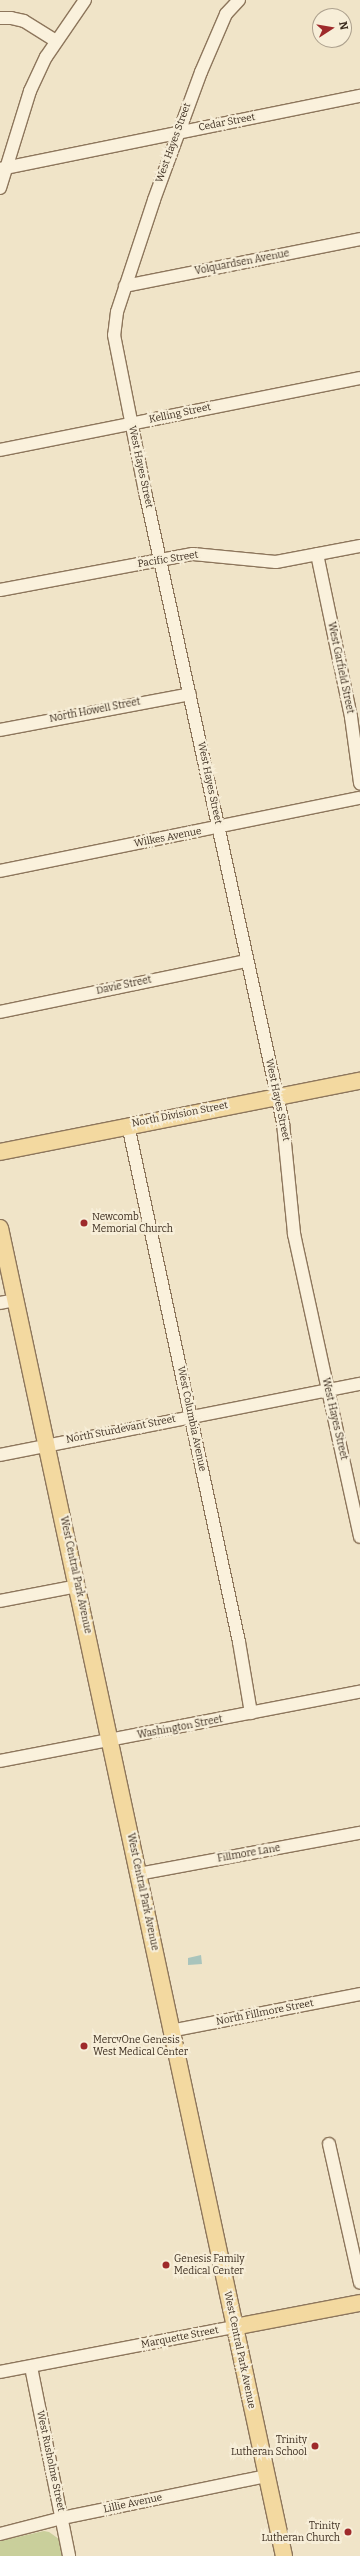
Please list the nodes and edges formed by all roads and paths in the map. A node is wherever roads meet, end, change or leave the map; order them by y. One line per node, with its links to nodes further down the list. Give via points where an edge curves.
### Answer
1 (85, 0): 4 (street)
2 (239, 0): 6 (street, West Hayes Street, via 226,14)
3 (0, 18): 4 (street, via 24,21)
4 (56, 42): 7 (street, via 30,91)
5 (360, 96): 6 (street, Cedar Street)
6 (178, 133): 7 (street, Cedar Street); 10 (street, West Hayes Street)
7 (3, 168): 8 (street)
8 (0, 188)
9 (360, 240): 10 (street, Volquardsen Avenue)
10 (125, 286): 12 (street, West Hayes Street, via 117,312 114,335)
11 (360, 378): 12 (street, Kelling Street)
12 (131, 424): 13 (street, Kelling Street); 16 (street, West Hayes Street)
13 (0, 450)
14 (360, 546): 15 (street, Pacific Street)
15 (316, 554): 16 (street, Pacific Street, via 276,562 193,554); 20 (street, West Garfield Street, via 351,717)
16 (160, 560): 17 (street, Pacific Street); 18 (street, West Hayes Street)
17 (0, 590)
18 (190, 694): 19 (street, North Howell Street); 22 (street, West Hayes Street)
19 (0, 730)
20 (360, 783)
21 (360, 798): 22 (street, Wilkes Avenue)
22 (219, 828): 23 (street, Wilkes Avenue); 24 (street, West Hayes Street)
23 (0, 871)
24 (247, 961): 25 (street, Davie Street); 27 (street, West Hayes Street)
25 (0, 1012)
26 (360, 1081): 27 (main road, North Division Street)
27 (277, 1096): 28 (main road, North Division Street); 34 (street, West Hayes Street, via 288,1158 294,1234)
28 (128, 1125): 29 (main road, North Division Street); 35 (street, West Columbia Avenue)
29 (0, 1152)
30 (0, 1228): 31 (main road, West Central Park Avenue)
31 (16, 1300): 32 (street); 36 (main road, West Central Park Avenue)
32 (0, 1303)
33 (360, 1384): 34 (street, North Sturdevant Street)
34 (327, 1390): 35 (street, North Sturdevant Street); 38 (street, West Hayes Street)
35 (191, 1416): 36 (street, North Sturdevant Street); 42 (street, West Columbia Avenue, via 239,1642)
36 (47, 1445): 37 (street, North Sturdevant Street); 39 (main road, West Central Park Avenue)
37 (0, 1455)
38 (360, 1537)
39 (78, 1586): 40 (street); 43 (main road, West Central Park Avenue)
40 (0, 1601)
41 (360, 1692): 42 (street, Washington Street)
42 (251, 1714): 43 (street, Washington Street)
43 (110, 1741): 44 (street, Washington Street); 46 (main road, West Central Park Avenue)
44 (0, 1761)
45 (360, 1833): 46 (street, Fillmore Lane)
46 (138, 1874): 48 (main road, West Central Park Avenue)
47 (360, 1994): 48 (street, North Fillmore Street)
48 (170, 2031): 52 (main road, West Central Park Avenue)
49 (329, 2144): 50 (street)
50 (360, 2283)
51 (360, 2303): 52 (main road, Marquette Street)
52 (234, 2327): 53 (street, Marquette Street); 55 (main road, West Central Park Avenue)
53 (31, 2367): 54 (street, Marquette Street); 56 (street, West Rusholme Street)
54 (0, 2372)
55 (266, 2476): 56 (street, Lillie Avenue); 59 (main road, West Central Park Avenue)
56 (62, 2518): 57 (street, Lillie Avenue); 58 (street, West Rusholme Street)
57 (0, 2534)
58 (69, 2556)
59 (284, 2556)

